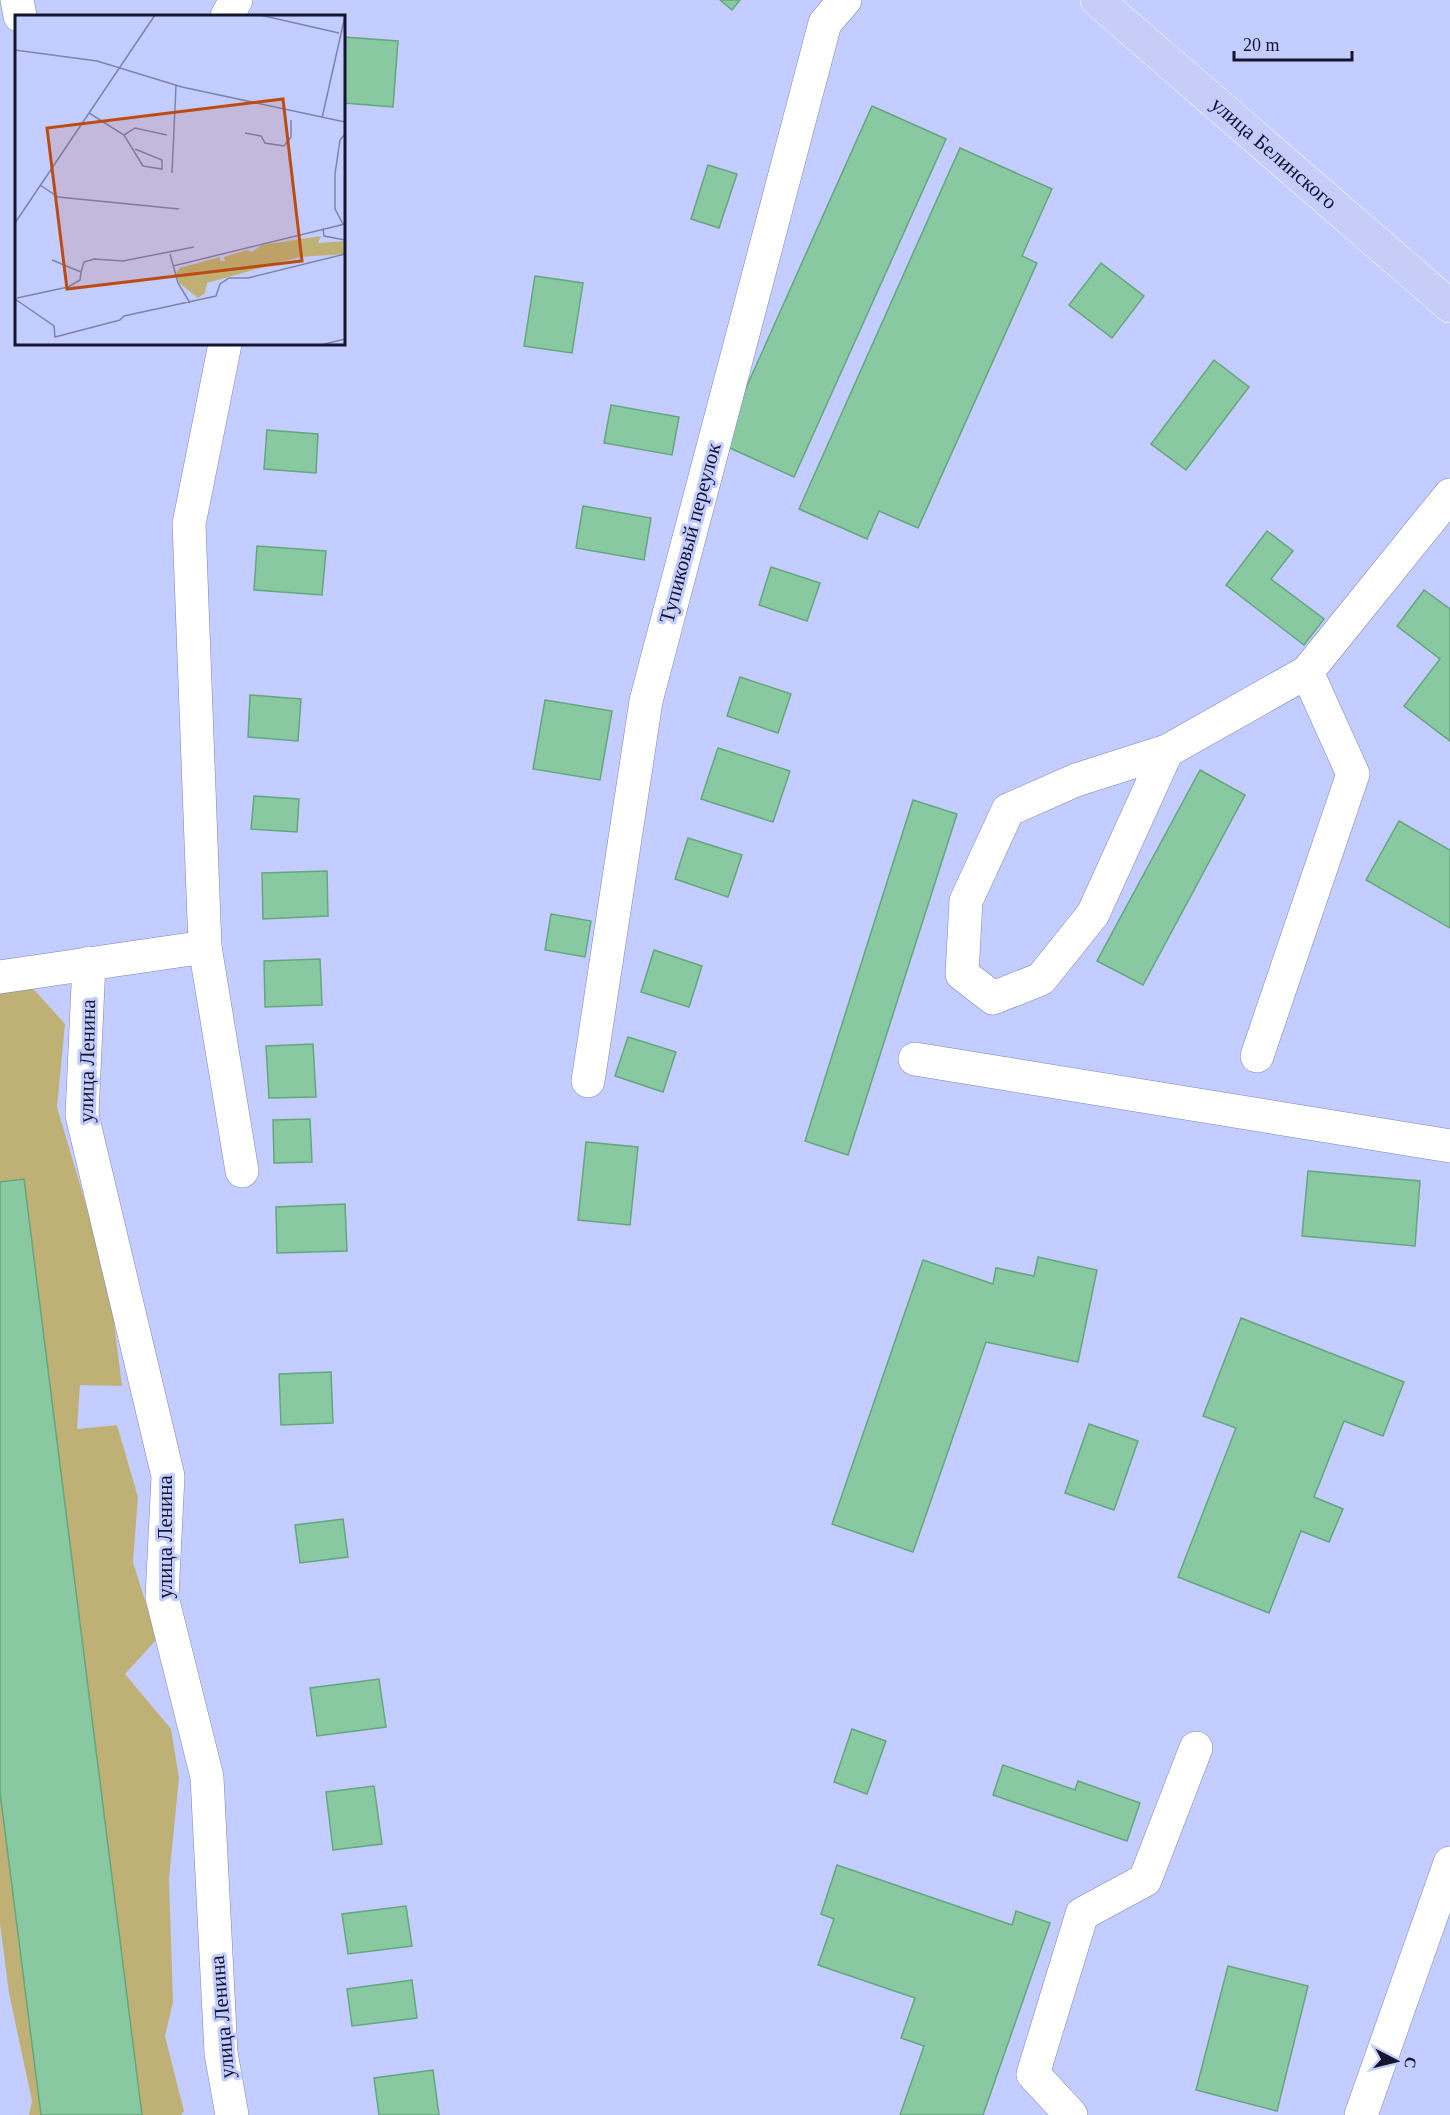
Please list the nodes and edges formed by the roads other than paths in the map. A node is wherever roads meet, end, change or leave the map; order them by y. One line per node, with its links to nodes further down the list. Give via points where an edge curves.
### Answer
1 (17, 0): 5 (street)
2 (236, 0): 6 (street)
3 (845, 0): 17 (street, Тупиковый переулок, via 825,23 646,701)
4 (1097, 0): 7 (main road, улица Белинского)
5 (20, 15)
6 (228, 15)
7 (1450, 306)
8 (225, 345): 12 (street, via 189,524)
9 (1450, 495): 10 (street)
10 (1307, 672): 11 (street); 15 (street, via 1353,774)
11 (1167, 751): 11 (street, via 1076,780 1008,810 966,902 962,974 993,998 1041,979 1093,914)
12 (205, 947): 13 (street); 19 (street)
13 (89, 963): 14 (street); 22 (street, улица Ленина, via 82,1115 168,1476 162,1597 207,1778 221,2053)
14 (0, 976)
15 (1257, 1056)
16 (915, 1059): 18 (street)
17 (588, 1081)
18 (1450, 1146)
19 (242, 1171)
20 (1196, 1748): 23 (street, via 1144,1880 1082,1914 1033,2074)
21 (1450, 1863): 24 (street)
22 (232, 2115)
23 (1071, 2115)
24 (1361, 2115)

